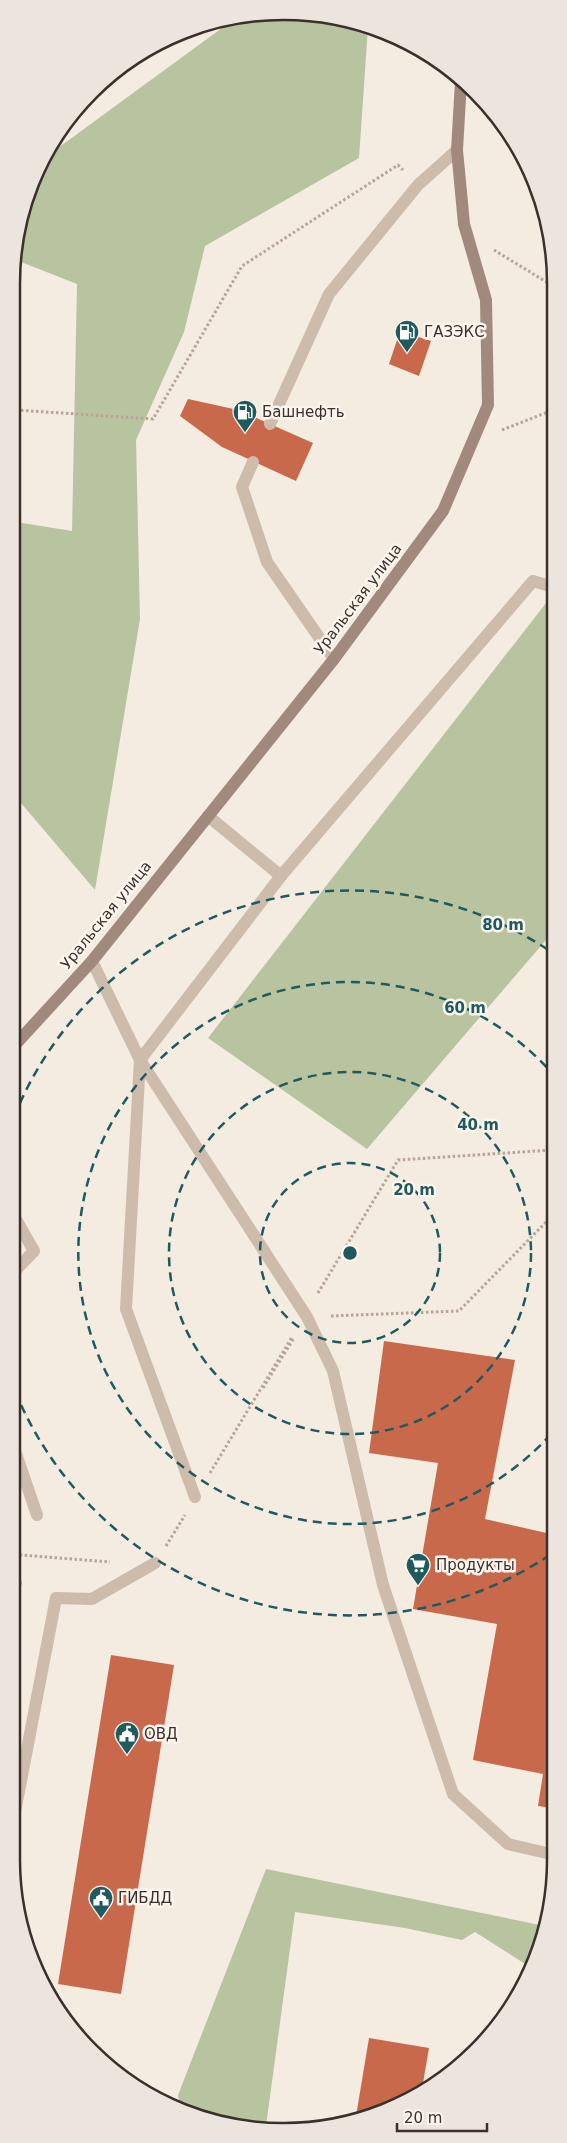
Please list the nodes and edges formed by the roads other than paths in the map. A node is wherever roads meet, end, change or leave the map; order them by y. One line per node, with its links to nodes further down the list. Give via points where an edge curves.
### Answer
1 (461, 88): 2 (street, Уральская улица)
2 (457, 150): 3 (street, via 418,185 329,294); 6 (street, Уральская улица, via 464,224 486,300 488,404 443,511)
3 (270, 424)
4 (253, 462): 6 (street, via 242,487 266,562)
5 (547, 584): 8 (street, via 533,581)
6 (334, 658): 7 (street, Уральская улица)
7 (208, 816): 8 (street); 9 (street, Уральская улица)
8 (281, 876): 11 (street)
9 (92, 961): 10 (street, Уральская улица); 11 (street)
10 (20, 1039)
11 (140, 1060): 15 (street, via 126,1309); 19 (street, via 307,1317 333,1371 383,1585 453,1794 508,1844)
12 (20, 1226): 13 (street, via 34,1251)
13 (20, 1266)
14 (20, 1475): 16 (street)
15 (195, 1497)
16 (37, 1515)
17 (155, 1563): 18 (street, via 92,1599 56,1598)
18 (20, 1786)
19 (547, 1853)

